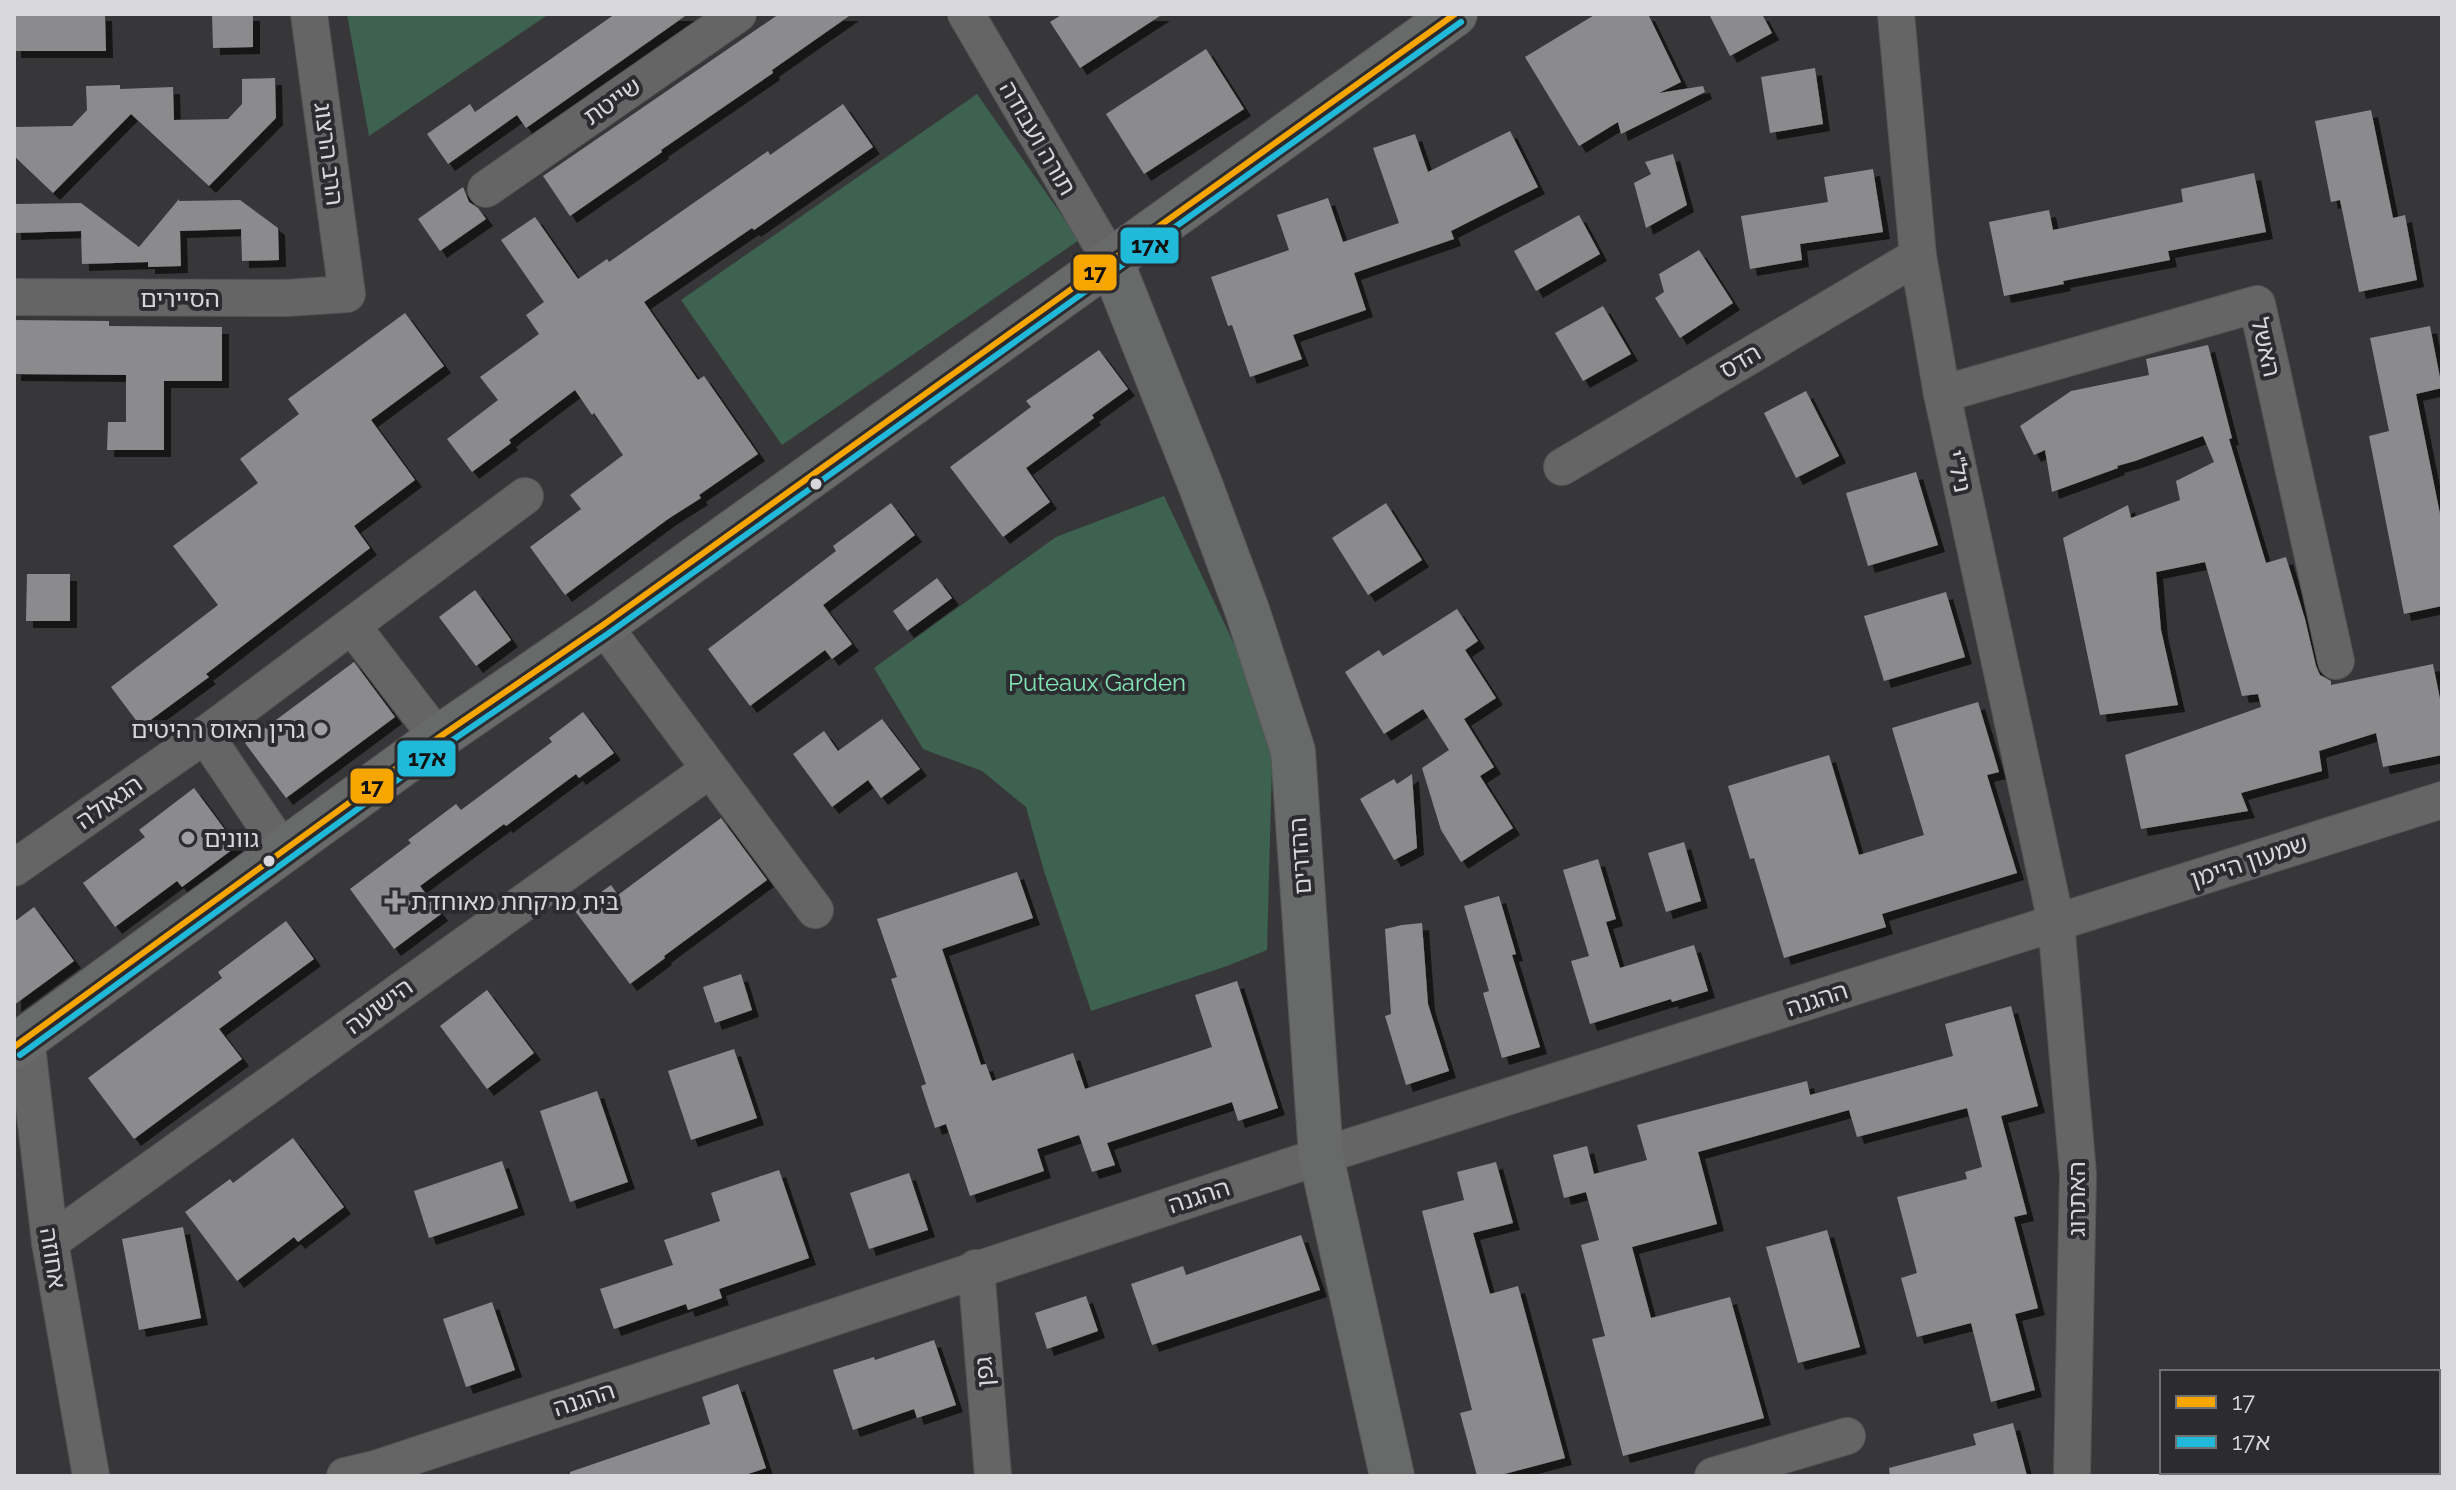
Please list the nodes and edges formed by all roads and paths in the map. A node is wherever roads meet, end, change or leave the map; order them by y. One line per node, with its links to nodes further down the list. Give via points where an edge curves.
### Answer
1 (309, 14): 9 (street, הרב הרצוג)
2 (738, 14): 6 (street, שייטת)
3 (966, 14): 8 (street, תורה ועבודה)
4 (1455, 14): 8 (street)
5 (1896, 14): 7 (street, ניל"י)
6 (486, 189)
7 (1918, 256): 11 (street, ניל"י); 12 (street, הדס)
8 (1111, 261): 14 (street); 26 (street, ההדרים, via 1226,554 1293,751)
9 (347, 294): 10 (street, הסיירים)
10 (14, 297)
11 (1942, 394): 16 (street, האשל, via 2257,304); 24 (street, ניל"י)
12 (1562, 467)
13 (525, 496): 15 (street, הגאולה)
14 (603, 625): 18 (street); 19 (street)
15 (352, 626): 17 (street, הגאולה); 18 (street)
16 (2336, 661)
17 (205, 735): 21 (street); 22 (street, הגאולה)
18 (438, 738): 21 (street)
19 (709, 770): 23 (street); 27 (street, הישועה)
20 (2442, 800): 24 (street, שמעון היימן)
21 (284, 852): 25 (street)
22 (14, 868)
23 (815, 910)
24 (2056, 922): 26 (street, ההגנה); 35 (street, האתרוג, via 2078,1174)
25 (20, 1042): 27 (street, אחוזה)
26 (1321, 1156): 28 (street, ההגנה); 33 (street, ההדרים)
27 (50, 1242): 30 (street, אחוזה)
28 (976, 1268): 31 (street, ההגנה); 32 (street, גפן)
29 (1847, 1436): 34 (street)
30 (91, 1476)
31 (345, 1476)
32 (993, 1476)
33 (1392, 1476)
34 (1713, 1476)
35 (2072, 1476)

